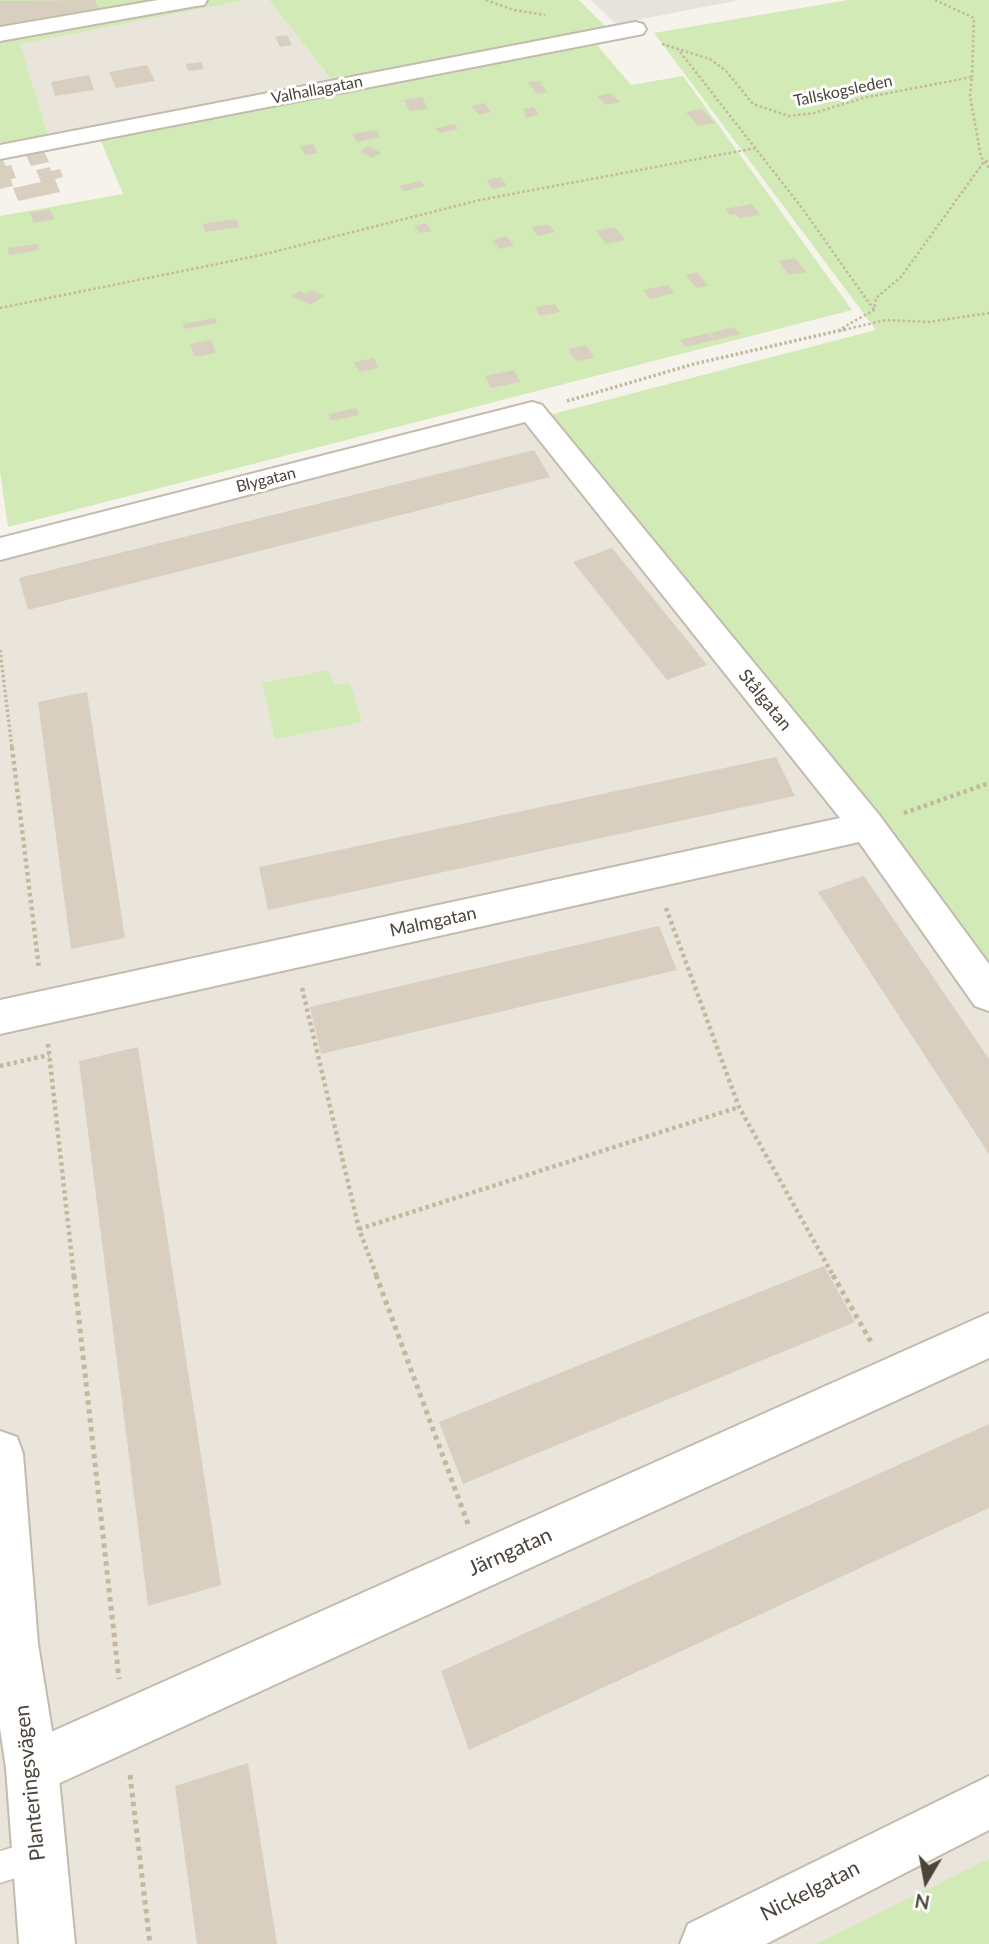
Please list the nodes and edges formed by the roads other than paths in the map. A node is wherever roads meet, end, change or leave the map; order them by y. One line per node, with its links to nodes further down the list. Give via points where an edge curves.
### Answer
1 (196, 0): 3 (street)
2 (624, 31): 4 (street, Valhallagatan)
3 (0, 34)
4 (0, 152)
5 (532, 411): 6 (street, Blygatan); 7 (street, Stålgatan)
6 (0, 549)
7 (866, 826): 8 (street, Stålgatan); 9 (street, Malmgatan)
8 (989, 994)
9 (0, 1017)
10 (989, 1335): 13 (street, Järngatan)
11 (0, 1454): 12 (street, Planteringsvägen)
12 (6, 1646): 13 (street, Planteringsvägen)
13 (32, 1768): 15 (street, Planteringsvägen)
14 (989, 1802): 17 (street, Nickelgatan)
15 (20, 1861): 16 (street, Planteringsvägen)
16 (47, 1944)
17 (708, 1944)

